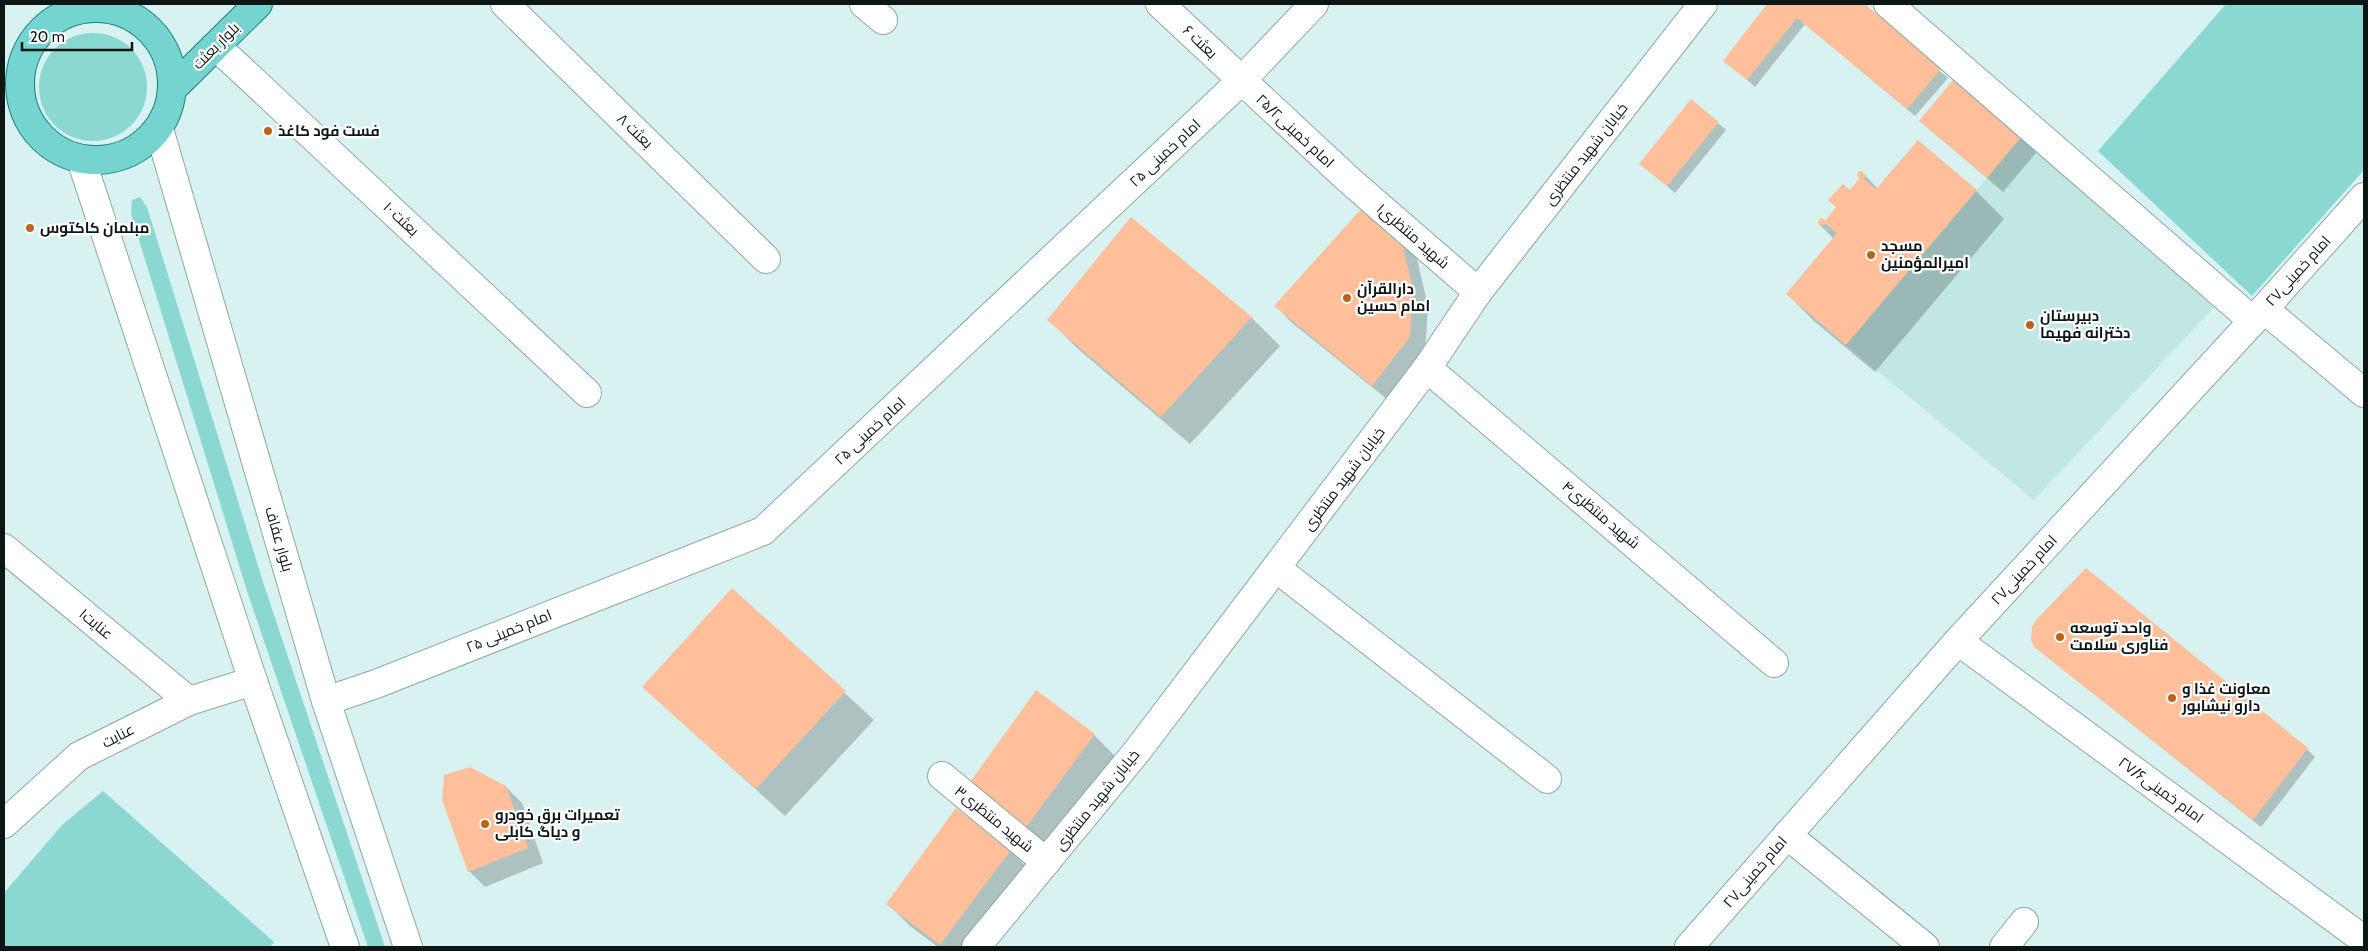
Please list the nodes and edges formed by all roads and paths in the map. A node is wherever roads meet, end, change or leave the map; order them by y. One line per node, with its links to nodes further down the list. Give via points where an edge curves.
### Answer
1 (258, 4): 9 (main road, بلوار بعثت)
2 (505, 4): 18 (street, بعثت ۸)
3 (1160, 4): 10 (street, بعثت ۶)
4 (1314, 4): 10 (street, امام خمینی ۲۵)
5 (1703, 4): 19 (street, خیابان شهید منتظری)
6 (1888, 4): 20 (street)
7 (102, 5): 8 (main road); 12 (main road, via 129,14 154,32 169,58)
8 (55, 8): 13 (main road, via 22,62 20,95)
9 (216, 46): 12 (main road, بلوار بعثت); 22 (street, بعثت ۱۰)
10 (1241, 81): 16 (street, امام خمینی۲۵/۲); 30 (street, امام خمینی ۲۵, via 763,531)
11 (4, 86): 13 (main road)
12 (173, 88): 14 (main road, via 170,109)
13 (31, 126): 15 (main road, via 53,148)
14 (159, 129): 15 (main road, via 144,144 125,155 103,160); 30 (street, بلوار عفاف)
15 (81, 159): 28 (street)
16 (1349, 180): 19 (street, شهید منتظری۱)
17 (2364, 197): 20 (street, امام خمینی۲۷)
18 (766, 259)
19 (1478, 292): 21 (street, خیابان شهید منتظری)
20 (2259, 315): 23 (street); 26 (street, امام خمینی۲۷)
21 (1427, 368): 25 (street, خیابان شهید منتظری); 27 (street, شهید منتظری۴)
22 (587, 393)
23 (2364, 393)
24 (4, 548): 29 (street, عنایت۱)
25 (1276, 568): 32 (street); 35 (street, خیابان شهید منتظری, via 1138,750)
26 (1958, 641): 34 (street, امام خمینی۲۷); 37 (street, امام خمینی۲۷/۶)
27 (1774, 663)
28 (253, 681): 29 (street, عنایت); 38 (street)
29 (189, 701): 33 (street, عنایت, via 79,756)
30 (326, 701): 39 (street, بلوار عفاف)
31 (942, 776): 35 (street, شهید منتظری۳)
32 (1548, 779)
33 (4, 824)
34 (1787, 835): 41 (street, امام خمینی۲۷); 42 (street)
35 (1046, 862): 40 (street, خیابان شهید منتظری)
36 (2024, 922): 43 (street)
37 (2364, 940)
38 (345, 947)
39 (408, 947)
40 (976, 947)
41 (1689, 947)
42 (1925, 947)
43 (2004, 947)

